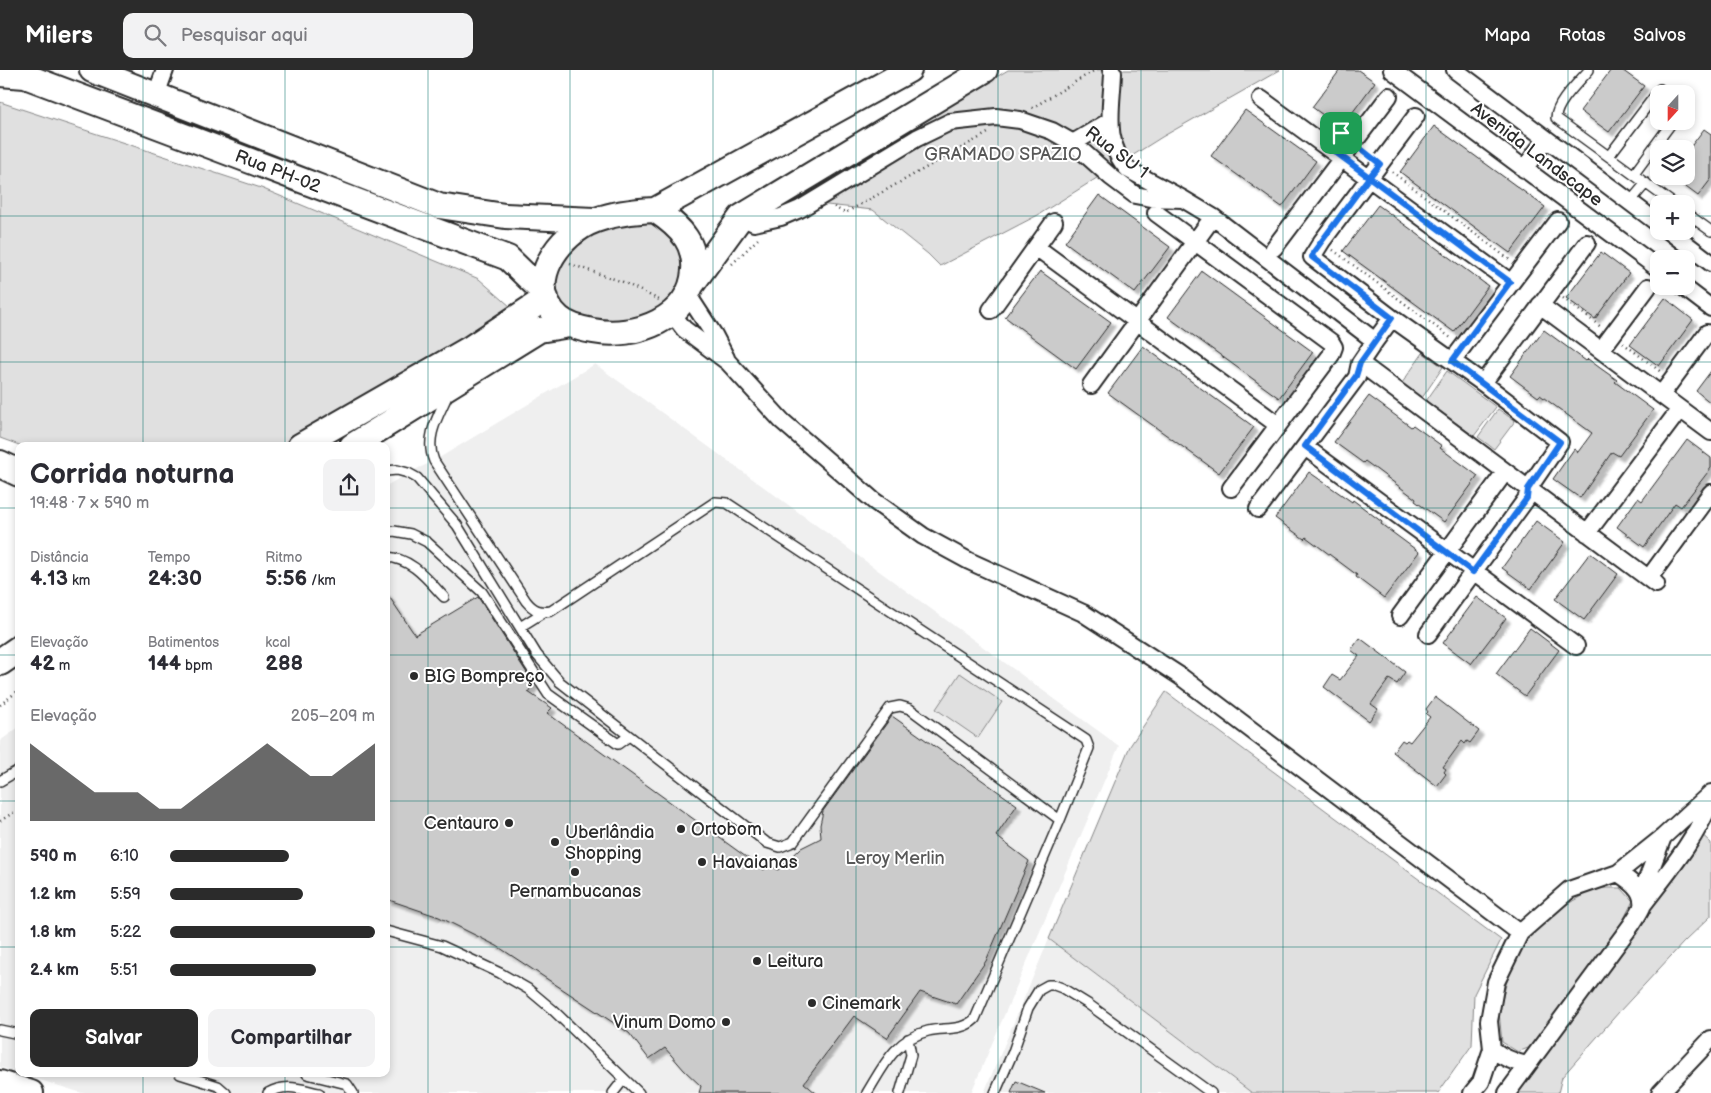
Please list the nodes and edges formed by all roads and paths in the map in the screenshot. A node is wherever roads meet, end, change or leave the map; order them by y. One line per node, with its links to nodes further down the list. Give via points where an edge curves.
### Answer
1 (92, 70): 11 (street, Rua PH-02)
2 (165, 70): 11 (street)
3 (909, 70): 32 (street)
4 (985, 70): 34 (street)
5 (1095, 70): 16 (path)
6 (1111, 70): 17 (street, Rua SU 1)
7 (1392, 70): 24 (street, Avenida Landscape)
8 (1454, 70): 19 (street, Avenida Landscape)
9 (1589, 70): 21 (lane, via 1556,111 1556,118)
10 (0, 74): 56 (street, Rua PH-02, via 25,76 508,258)
11 (156, 95): 38 (street, Rua PH-02, via 439,206 505,216)
12 (1389, 96): 22 (street)
13 (1261, 99): 22 (street)
14 (1650, 102): 21 (lane)
15 (1416, 116): 23 (street)
16 (1014, 118): 20 (street, Rua SU 1, via 1052,131); 31 (path, via 846,213); 34 (street, Rua SU 1, via 950,122 917,138 800,209 754,223)
17 (1110, 121): 20 (street); 29 (street, Rua SU 1, via 1114,150 1123,164)
18 (1666, 130): 25 (lane)
19 (1546, 139): 24 (street); 30 (street, Avenida Landscape)
20 (1073, 143): 29 (street, Rua SU 1, via 1135,195)
21 (1609, 156): 25 (lane)
22 (1342, 158): 26 (street); 48 (street)
23 (1380, 164): 26 (street); 52 (path)
24 (1524, 168): 49 (street, Avenida Landscape)
25 (1634, 174): 27 (lane)
26 (1369, 178): 44 (street); 53 (street)
27 (1646, 183): 28 (lane); 30 (lane)
28 (1662, 195)
29 (1183, 199): 35 (street)
30 (1630, 202): 36 (street, Avenida Landscape)
31 (831, 205)
32 (655, 210): 38 (street, via 623,212); 55 (street, via 672,222 687,239 695,260)
33 (1156, 213): 45 (street)
34 (741, 217): 55 (street)
35 (1213, 217): 45 (street); 66 (street)
36 (1650, 217)
37 (1695, 219): 41 (lane)
38 (594, 220): 56 (street, via 568,236 554,253 547,265)
39 (1558, 221): 52 (street)
40 (1054, 222): 47 (street)
41 (1711, 231)
42 (767, 234): 51 (path, via 758,238)
43 (1681, 240): 50 (street)
44 (1322, 241): 62 (street, via 1312,257); 68 (path, via 1451,338)
45 (1195, 243): 63 (street); 76 (street, via 1334,348)
46 (1587, 243): 58 (street)
47 (1036, 247): 60 (street); 63 (street)
48 (1274, 248)
49 (1650, 262)
50 (1711, 263)
51 (728, 268)
52 (1522, 268): 53 (street)
53 (1510, 282): 68 (street)
54 (1648, 286): 67 (street)
55 (690, 289): 61 (street); 69 (street)
56 (545, 295): 64 (street, via 558,318); 78 (street, via 469,349)
57 (1694, 295): 59 (street)
58 (1540, 306): 67 (street); 71 (street)
59 (1711, 308)
60 (990, 310)
61 (671, 312): 64 (street, via 660,321 636,331 610,334); 69 (street, via 684,330)
62 (1392, 318): 66 (street); 68 (street)
63 (1137, 322): 72 (street); 76 (street)
64 (570, 325): 73 (street, via 539,330)
65 (1707, 333): 74 (street)
66 (1375, 341): 70 (street)
67 (1601, 350): 74 (street)
68 (1447, 357): 71 (street)
69 (728, 362): 116 (street, via 782,421 881,506 923,536 969,561 1083,613 1180,676)
70 (1360, 363): 80 (street, via 1356,376); 84 (street)
71 (1483, 383): 86 (street, via 1560,442)
72 (1091, 385)
73 (451, 386): 79 (street); 95 (lane, via 430,442 430,452 526,601)
74 (1661, 395): 75 (street)
75 (1680, 409): 77 (street); 90 (street)
76 (1278, 425): 85 (street)
77 (1711, 432)
78 (307, 442)
79 (359, 442)
80 (1305, 446): 88 (street); 91 (street)
81 (0, 464): 82 (main road)
82 (15, 470)
83 (390, 471): 97 (lane, via 398,470 417,478 457,525)
84 (1505, 472): 86 (street); 91 (street)
85 (1231, 488)
86 (1528, 489): 90 (street); 93 (street, via 1527,498)
87 (1711, 493): 90 (street, via 1652,581)
88 (1258, 509)
89 (390, 532): 104 (lane, via 411,534 427,542 482,592 548,694 618,744)
90 (1587, 533)
91 (1446, 551): 93 (street); 96 (street)
92 (390, 557): 94 (lane, via 415,567)
93 (1473, 572): 98 (street); 99 (street)
94 (444, 597)
95 (544, 612): 97 (lane); 110 (lane, via 551,611 715,502 727,503 1086,740 1089,748)
96 (1400, 616)
97 (520, 627): 104 (lane, via 537,655 560,682)
98 (1428, 634)
99 (1576, 646)
100 (15, 651): 101 (main road)
101 (0, 662)
102 (15, 693): 103 (path)
103 (0, 705)
104 (630, 736): 110 (lane, via 767,843 780,847 798,837 890,708 905,707)
105 (15, 772): 106 (lane)
106 (0, 781)
107 (1711, 794): 112 (street)
108 (1711, 800): 114 (street, via 1686,848)
109 (15, 812): 111 (path)
110 (1060, 820): 119 (lane, via 975,1019 964,1027 927,1031)
111 (0, 821)
112 (1663, 837): 113 (street); 114 (street)
113 (1618, 873): 114 (street, via 1633,882); 116 (street, via 1569,890)
114 (1641, 901): 122 (street, via 1632,924)
115 (390, 932): 126 (lane, via 442,946 528,990)
116 (1520, 933): 121 (street, via 1496,982 1490,1021)
117 (0, 1030): 118 (lane)
118 (15, 1033)
119 (908, 1039): 136 (lane, via 890,1054); 137 (lane, via 911,1055)
120 (1711, 1039): 142 (street)
121 (1492, 1049): 122 (street, via 1502,1057); 140 (street, via 1481,1082)
122 (1527, 1065): 141 (street)
123 (190, 1077): 128 (lane)
124 (206, 1077): 128 (lane)
125 (319, 1077): 133 (lane, via 347,1084)
126 (624, 1079): 134 (lane); 135 (lane)
127 (0, 1082): 129 (street)
128 (209, 1083): 130 (lane)
129 (31, 1093)
130 (226, 1093)
131 (268, 1093): 132 (lane, via 288,1086)
132 (319, 1093)
133 (353, 1093)
134 (613, 1093)
135 (639, 1093)
136 (867, 1093)
137 (900, 1093)
138 (995, 1093): 139 (lane, via 1028,1008 1039,990 1054,985 1088,1004)
139 (1211, 1093)
140 (1472, 1093)
141 (1507, 1093)
142 (1660, 1093)

